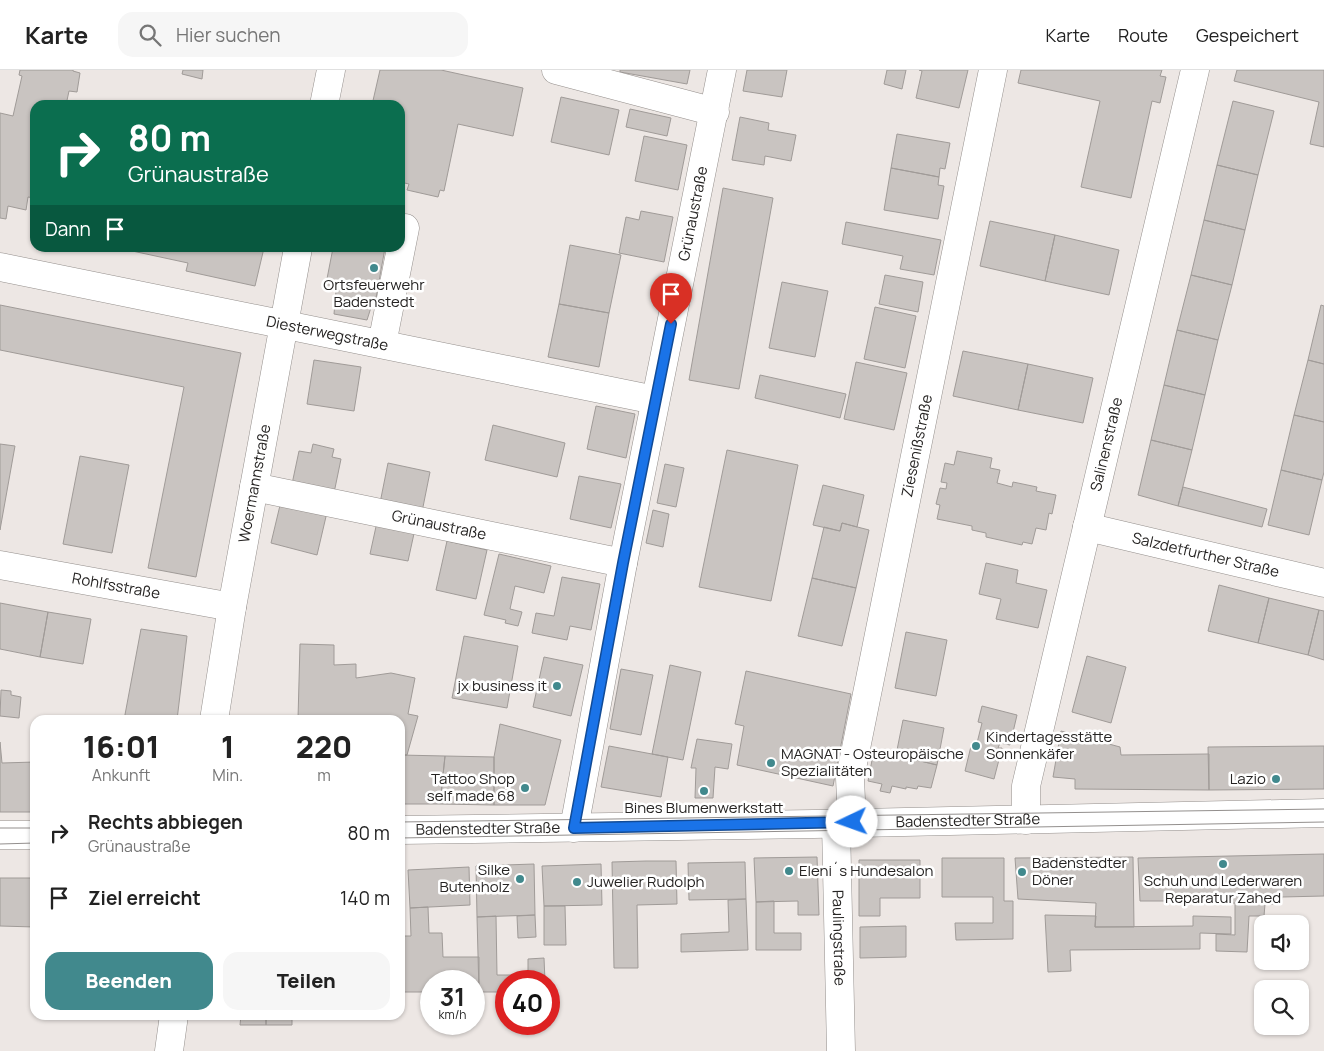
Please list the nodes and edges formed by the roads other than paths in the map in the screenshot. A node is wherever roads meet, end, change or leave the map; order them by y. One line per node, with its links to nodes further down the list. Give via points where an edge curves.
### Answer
1 (331, 70): 6 (street)
2 (556, 70): 7 (street)
3 (722, 70): 7 (street, Grünaustraße)
4 (993, 70): 23 (street, Ziesenißstraße, via 850,778)
5 (1195, 70): 15 (street, Salinenstraße)
6 (325, 100)
7 (715, 112): 13 (street, Grünaustraße)
8 (297, 252): 11 (street, Woermannstraße)
9 (400, 252): 12 (street)
10 (0, 267): 11 (street, Diesterwegstraße)
11 (284, 324): 12 (street, Diesterwegstraße); 14 (street, Woermannstraße)
12 (382, 344): 13 (street, Diesterwegstraße)
13 (655, 400): 16 (street, Grünaustraße)
14 (254, 487): 16 (street, Grünaustraße); 19 (street, Woermannstraße)
15 (1087, 527): 18 (street, Salzdetfurther Straße); 22 (street, Salinenstraße, via 1026,786)
16 (623, 563): 24 (street, Grünaustraße)
17 (0, 565): 19 (street, Rohlfsstraße)
18 (1324, 582)
19 (232, 607): 20 (street, Woermannstraße)
20 (215, 715)
21 (1324, 813): 22 (street, Badenstedter Straße)
22 (1026, 820): 23 (street, Badenstedter Straße)
23 (844, 823): 24 (street, Badenstedter Straße); 30 (street, Paulingstraße)
24 (574, 828): 25 (street, Badenstedter Straße)
25 (405, 830)
26 (0, 835): 27 (street)
27 (30, 835)
28 (173, 1020): 29 (street)
29 (169, 1051)
30 (842, 1051)

